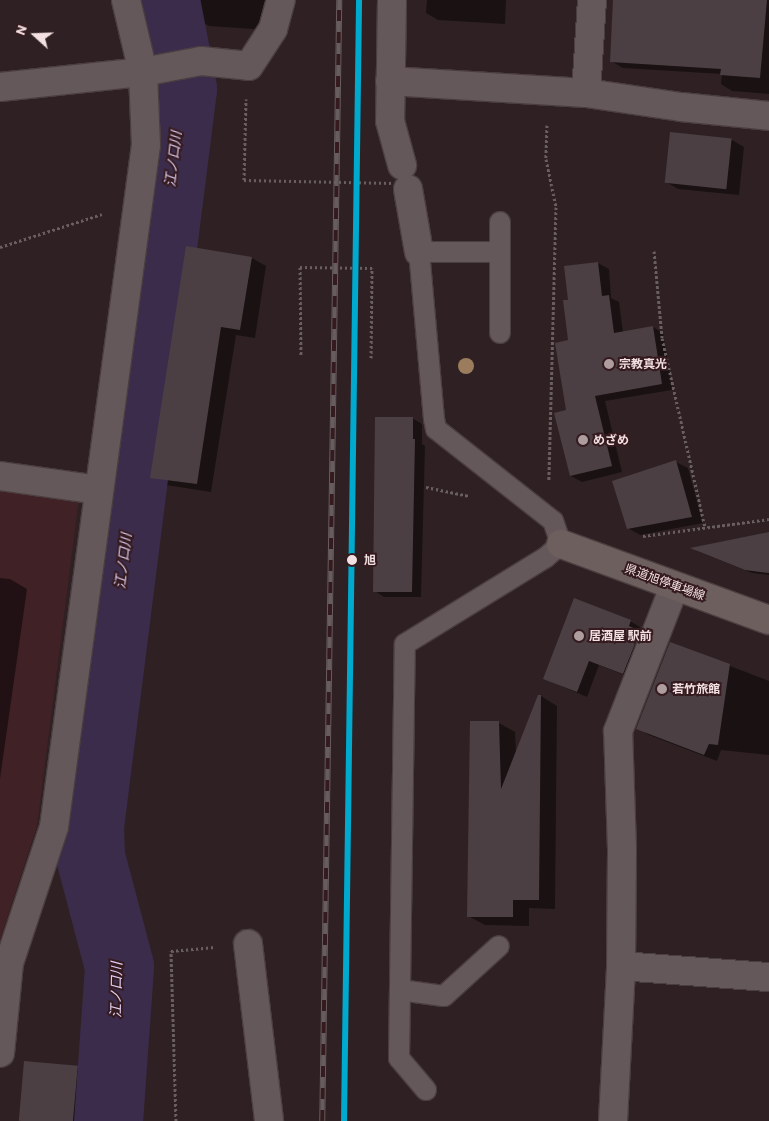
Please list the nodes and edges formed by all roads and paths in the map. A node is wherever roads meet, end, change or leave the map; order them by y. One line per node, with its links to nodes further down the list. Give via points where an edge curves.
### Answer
1 (126, 0): 5 (street)
2 (281, 0): 5 (street, via 273,29 248,66 201,61)
3 (392, 0): 6 (street)
4 (592, 0): 9 (street)
5 (151, 71): 7 (street); 13 (street)
6 (390, 81): 8 (street); 12 (street, via 390,121)
7 (0, 87)
8 (552, 93): 9 (street); 23 (path, via 546,159 556,207)
9 (586, 93): 11 (street)
10 (245, 109): 12 (path, bridge, via 244,180)
11 (769, 116)
12 (401, 179): 17 (street)
13 (138, 202): 15 (path); 24 (street)
14 (500, 222): 18 (lane)
15 (0, 247)
16 (654, 251): 26 (path, via 662,338)
17 (419, 252): 18 (lane); 28 (lane, via 436,429 553,521)
18 (500, 252): 19 (lane)
19 (500, 333)
20 (301, 356): 21 (path, bridge, via 300,267 372,268)
21 (371, 358)
22 (0, 476): 24 (street)
23 (549, 486)
24 (98, 490): 36 (street, via 54,827 9,963)
25 (769, 519): 26 (path)
26 (705, 528): 27 (path)
27 (680, 532)
28 (561, 544): 29 (main road, 県道旭停車場線); 35 (lane, via 545,558 405,644)
29 (674, 587): 30 (main road, 県道旭停車場線); 33 (street, via 618,731 622,848)
30 (769, 620)
31 (248, 944): 38 (path, via 171,951); 39 (street)
32 (499, 946): 35 (lane, via 444,996)
33 (621, 966): 34 (street); 40 (street)
34 (769, 977)
35 (400, 990): 37 (lane, via 399,1058)
36 (0, 1053)
37 (426, 1090)
38 (176, 1121)
39 (269, 1121)
40 (612, 1121)

